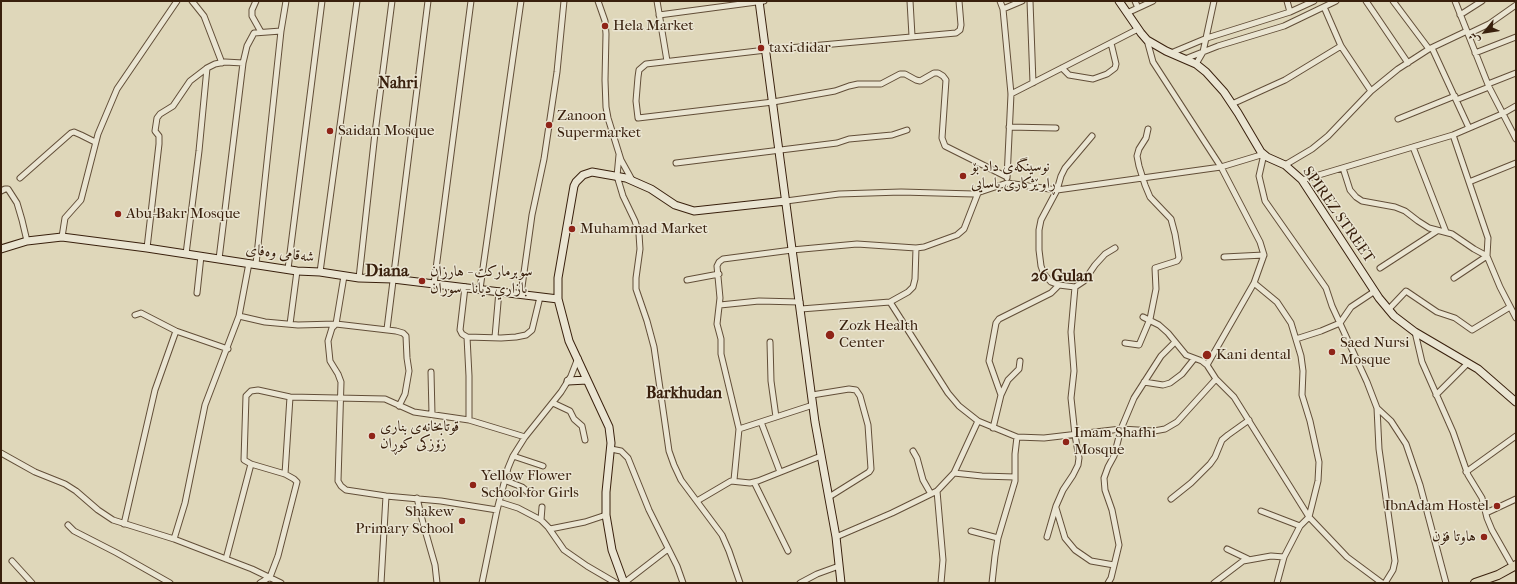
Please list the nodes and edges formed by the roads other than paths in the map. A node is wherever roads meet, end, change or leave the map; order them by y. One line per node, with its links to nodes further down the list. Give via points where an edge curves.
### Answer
1 (177, 1): 81 (street, via 117,89)
2 (192, 1): 56 (street, via 204,16)
3 (256, 1): 40 (street, via 252,16)
4 (286, 1): 41 (street)
5 (322, 1): 120 (street)
6 (357, 1): 122 (street)
7 (392, 1): 125 (street)
8 (428, 1): 127 (street)
9 (471, 1): 129 (street)
10 (521, 1): 134 (street)
11 (564, 1): 138 (street, via 557,72)
12 (598, 1): 85 (street, via 605,21 606,34 606,107)
13 (657, 1): 37 (street)
14 (761, 1): 37 (street); 50 (street)
15 (910, 1): 43 (street)
16 (960, 1): 43 (street, via 961,25 956,33)
17 (1000, 1): 34 (street)
18 (1022, 1): 34 (street)
19 (1030, 1): 63 (street)
20 (1119, 1): 36 (street, SPIREZ STREET)
21 (1135, 1): 33 (street)
22 (1153, 1): 33 (street)
23 (1214, 1): 45 (street)
24 (1287, 1): 35 (street)
25 (1314, 1): 35 (street)
26 (1336, 1): 32 (street)
27 (1366, 1): 58 (street)
28 (1393, 1): 49 (street)
29 (1455, 1): 38 (street)
30 (1482, 1): 38 (street)
31 (1516, 5): 42 (street, via 1489,24)
32 (1324, 7): 48 (street); 51 (street, via 1284,26)
33 (1138, 8): 36 (street)
34 (1003, 9): 66 (street)
35 (1290, 12): 45 (street)
36 (1127, 13): 39 (street, SPIREZ STREET)
37 (659, 15): 55 (street)
38 (1460, 15): 42 (street)
39 (1138, 29): 46 (street, SPIREZ STREET); 47 (street)
40 (260, 32): 41 (street); 57 (street, via 254,33 251,37)
41 (281, 32): 118 (street)
42 (1467, 32): 49 (street); 53 (street)
43 (912, 36): 50 (street)
44 (1516, 37): 53 (street)
45 (1206, 38): 51 (street); 52 (street)
46 (1148, 40): 52 (street, SPIREZ STREET); 89 (street, via 1153,62)
47 (1111, 43): 61 (street); 61 (street, via 1116,64 1107,74 1093,79 1070,74)
48 (1342, 46): 65 (street); 69 (street, via 1286,80)
49 (1430, 49): 58 (street); 67 (street)
50 (766, 50): 55 (street); 68 (street)
51 (1203, 52): 54 (street); 59 (street)
52 (1171, 53): 54 (street, SPIREZ STREET)
53 (1475, 53): 64 (street)
54 (1186, 59): 59 (street, SPIREZ STREET)
55 (667, 62): 68 (street, via 646,64 639,70 636,101 638,118)
56 (222, 63): 57 (street); 60 (street)
57 (243, 63): 117 (street)
58 (1408, 63): 65 (street)
59 (1196, 64): 69 (street, SPIREZ STREET, via 1215,82)
60 (207, 68): 107 (street, via 190,81 173,106 157,118 155,131 159,136 159,144); 112 (street)
61 (1062, 68): 63 (street)
62 (1516, 73): 64 (street)
63 (1033, 83): 66 (street)
64 (1488, 85): 67 (street); 71 (street)
65 (1371, 91): 88 (street, via 1328,136)
66 (1011, 94): 73 (street)
67 (1456, 98): 72 (street); 75 (street)
68 (773, 102): 83 (street); 92 (street, via 835,91 858,84 881,84 900,74 920,81 938,73 946,80 942,138 946,146)
69 (1232, 104): 84 (street, SPIREZ STREET)
70 (1516, 106): 71 (street)
71 (1502, 114): 75 (street); 80 (street)
72 (1398, 119)
73 (1010, 127): 74 (street); 92 (street)
74 (1056, 128)
75 (1469, 128): 78 (street)
76 (1148, 129): 94 (street, via 1137,156)
77 (907, 130): 83 (street, via 892,135)
78 (1453, 135): 82 (street); 97 (street)
79 (1092, 136): 99 (street, via 1065,168)
80 (1516, 139)
81 (95, 142): 93 (street, via 71,133); 105 (street, via 81,200 65,218)
82 (1413, 147): 90 (street); 104 (street)
83 (779, 150): 86 (street); 102 (street)
84 (1264, 154): 88 (street, SPIREZ STREET); 89 (street); 151 (street, via 1259,176 1265,201 1326,288)
85 (619, 155): 91 (street); 95 (street)
86 (676, 163)
87 (1516, 163): 97 (street)
88 (1285, 165): 96 (street, SPIREZ STREET)
89 (1221, 167): 94 (street); 113 (street, via 1260,242)
90 (1343, 168): 96 (street); 103 (street, via 1350,190 1362,202 1400,209)
91 (617, 176): 95 (street); 140 (street, via 587,173 579,178 574,186 558,278); 221 (street, via 639,234 636,289 654,347 669,451 677,473)
92 (1007, 177): 98 (street)
93 (20, 178)
94 (1142, 178): 99 (street); 150 (street, via 1150,197 1171,219 1179,258 1155,268 1156,289)
95 (632, 180): 102 (street, via 651,189 675,206 694,211)
96 (1302, 180): 136 (street, SPIREZ STREET)
97 (1469, 182): 115 (street, via 1488,238)
98 (1007, 183): 99 (street); 101 (street)
99 (1057, 190): 131 (street, via 1041,220 1038,250 1044,274)
100 (1, 191): 106 (street, via 8,190 17,203)
101 (978, 193): 102 (street, via 839,194); 108 (street, via 964,229 952,238)
102 (786, 201): 111 (street)
103 (1437, 231): 104 (street); 119 (street)
104 (1446, 232): 115 (street)
105 (62, 237): 106 (street, شەقامی وەفای); 107 (street, شەقامی وەفای)
106 (27, 241): 110 (street, شەقامی وەفای)
107 (147, 248): 112 (street, شەقامی وەفای)
108 (916, 248): 111 (street, via 856,244); 141 (street, via 913,288)
109 (1115, 248): 133 (street, via 1105,254 1084,281)
110 (1, 249)
111 (792, 250): 123 (street, via 723,259 718,264); 143 (street)
112 (186, 254): 114 (street, شەقامی وەفای)
113 (1264, 255): 116 (street); 130 (street)
114 (202, 256): 117 (street, شەقامی وەفای); 137 (street)
115 (1487, 256): 126 (street); 144 (street)
116 (1224, 257)
117 (219, 259): 118 (street, شەقامی وەفای)
118 (252, 264): 120 (street, شەقامی وەفای); 147 (street)
119 (1380, 268)
120 (288, 269): 121 (street, شەقامی وەفای)
121 (297, 271): 122 (street, شەقامی وەفای); 152 (street)
122 (320, 272): 124 (street, شەقامی وەفای)
123 (719, 274): 128 (street); 142 (street)
124 (344, 276): 125 (street, شەقامی وەفای); 153 (street)
125 (360, 278): 127 (street, شەقامی وەفای)
126 (1454, 278)
127 (393, 279): 129 (street, شەقامی وەفای); 154 (street)
128 (687, 280)
129 (434, 284): 132 (street, شەقامی وەفای)
130 (1254, 284): 159 (street, via 1277,302 1291,323); 168 (street)
131 (1059, 285): 133 (street); 175 (street, via 1051,293 996,323 989,361)
132 (465, 287): 134 (street, شەقامی وەفای); 157 (street, via 460,330)
133 (1075, 287): 193 (street, via 1071,332 1074,371 1071,398)
134 (480, 289): 135 (street, شەقامی وەفای)
135 (499, 291): 138 (street, شەقامی وەفای); 158 (street)
136 (1375, 291): 145 (street, SPIREZ STREET); 151 (street, via 1351,308)
137 (197, 293)
138 (521, 294): 139 (street, شەقامی وەفای)
139 (540, 297): 140 (street, شەقامی وەفای); 158 (street, via 532,330 526,335 516,337)
140 (558, 299): 164 (street, via 566,331)
141 (890, 302): 143 (street); 188 (street, via 948,393)
142 (720, 305): 143 (street, via 759,301); 191 (street, via 718,324 721,359)
143 (800, 305): 174 (street)
144 (1510, 307): 145 (street, via 1472,330 1455,318 1437,312 1406,291); 149 (street)
145 (1388, 310): 156 (street, SPIREZ STREET)
146 (135, 315): 155 (street, via 140,313)
147 (239, 316): 152 (street); 163 (street)
148 (1143, 317): 150 (street)
149 (1516, 318)
150 (1150, 319): 161 (street); 162 (street, via 1138,344)
151 (1340, 323): 159 (street); 183 (street)
152 (290, 324): 153 (street)
153 (336, 324): 154 (street); 178 (street, via 328,341 328,352 341,382)
154 (386, 330): 181 (street, via 403,333 406,336 409,371 405,394)
155 (176, 331): 163 (street); 231 (street, via 155,390)
156 (1415, 332): 167 (street, SPIREZ STREET); 176 (street, via 1422,362)
157 (467, 337): 158 (street); 186 (street)
158 (495, 337)
159 (1296, 339): 229 (street, via 1303,371 1302,395 1319,462 1318,481)
160 (770, 342): 185 (street, via 771,381)
161 (1175, 342): 165 (street, via 1186,354); 173 (street, via 1161,356)
162 (1125, 343)
163 (228, 349): 239 (street, via 205,405 185,503)
164 (578, 358): 171 (street); 172 (street)
165 (1194, 358): 168 (street); 173 (street, via 1182,374 1170,383 1163,385)
166 (1020, 361): 175 (street, via 1018,369 1008,380)
167 (1468, 363): 176 (street); 179 (street, SPIREZ STREET)
168 (1207, 365): 170 (street)
169 (432, 372): 184 (street)
170 (1216, 379): 187 (street, via 1234,397); 192 (street, via 1177,422 1154,431)
171 (587, 380): 172 (street); 198 (street, via 607,422)
172 (568, 381): 180 (street)
173 (1144, 382): 192 (street)
174 (812, 395): 182 (street); 217 (street, via 856,390 868,425 871,469)
175 (1001, 395): 190 (street)
176 (1436, 395): 206 (street, via 1453,432)
177 (290, 397): 178 (street); 203 (street, via 258,390 248,392 243,459); 208 (street)
178 (340, 399): 181 (street, via 385,399); 216 (street, via 340,486 346,490)
179 (1516, 402)
180 (553, 403): 195 (street); 197 (street, via 570,411 583,428)
181 (399, 406): 184 (street, via 414,412)
182 (813, 406): 185 (street); 202 (street)
183 (1377, 408): 270 (street, via 1379,449 1395,561); 271 (street, via 1392,421 1406,444)
184 (432, 414): 186 (street)
185 (776, 417): 189 (street)
186 (469, 420): 195 (street)
187 (1249, 420): 219 (street, via 1222,440 1210,464); 229 (street)
188 (978, 421): 190 (street); 207 (street)
189 (761, 422): 191 (street); 205 (street)
190 (993, 428): 196 (street)
191 (739, 429): 211 (street)
192 (1121, 429): 193 (street); 247 (street, via 1114,456 1104,478 1119,545)
193 (1075, 435): 196 (street); 223 (street, via 1078,465)
194 (1516, 436): 206 (street)
195 (525, 437): 201 (street)
196 (1017, 437): 209 (street)
197 (585, 440)
198 (611, 449): 228 (street); 240 (street, via 621,451 628,458 648,510)
199 (913, 451): 215 (street, via 918,458 923,480)
200 (1, 453): 231 (street, via 35,472 65,484 98,510)
201 (513, 456): 204 (street); 210 (street)
202 (821, 456): 205 (street); 217 (street)
203 (251, 464): 208 (street); 244 (street)
204 (543, 466)
205 (780, 472): 212 (street)
206 (1466, 472): 227 (street, via 1482,498)
207 (954, 473): 209 (street); 213 (street)
208 (285, 474): 250 (street, via 297,482)
209 (1015, 476): 238 (street)
210 (504, 480): 214 (street, via 522,487); 222 (street)
211 (734, 480): 212 (street); 221 (street)
212 (754, 482): 242 (street)
213 (937, 491): 215 (street); 264 (street, via 943,560)
214 (530, 494)
215 (932, 494): 236 (street)
216 (386, 496): 218 (street); 255 (street)
217 (829, 497): 236 (street)
218 (417, 498): 225 (street); 256 (street, via 435,565)
219 (1171, 499)
220 (1516, 499): 227 (street)
221 (697, 501): 261 (street, via 722,535)
222 (499, 502): 225 (street); 230 (street)
223 (1056, 506): 237 (street); 247 (street, via 1065,538 1075,550 1091,561)
224 (542, 507): 230 (street)
225 (496, 510): 257 (street)
226 (1261, 511): 233 (street)
227 (1486, 513): 249 (street, via 1492,530)
228 (606, 515): 234 (street); 259 (street, via 612,550)
229 (1309, 517): 233 (street); 269 (street, via 1347,557)
230 (541, 520): 234 (street)
231 (124, 524): 239 (street)
232 (68, 525): 252 (street, via 74,532)
233 (1300, 526): 243 (street)
234 (550, 529): 258 (street, via 564,550)
235 (971, 531): 238 (street)
236 (836, 537): 248 (street)
237 (1047, 537)
238 (998, 538): 265 (street)
239 (174, 539): 244 (street)
240 (668, 549): 259 (street); 260 (street)
241 (1227, 549): 245 (street)
242 (788, 551)
243 (1284, 556): 245 (street); 268 (street)
244 (226, 559): 250 (street)
245 (1248, 559): 267 (street)
246 (12, 561): 251 (street)
247 (1114, 565): 266 (street)
248 (840, 566): 262 (street); 263 (street)
249 (1515, 566): 272 (main road, via 1498,576)
250 (270, 577): 253 (street); 254 (street)
251 (32, 583)
252 (170, 583)
253 (260, 583)
254 (282, 583)
255 (381, 583)
256 (437, 583)
257 (482, 583)
258 (616, 583)
259 (624, 583)
260 (683, 583)
261 (740, 583)
262 (800, 583)
263 (841, 583)
264 (941, 583)
265 (992, 583)
266 (1108, 583)
267 (1214, 583)
268 (1277, 583)
269 (1382, 583)
270 (1385, 583)
271 (1446, 583)
272 (1475, 583)

